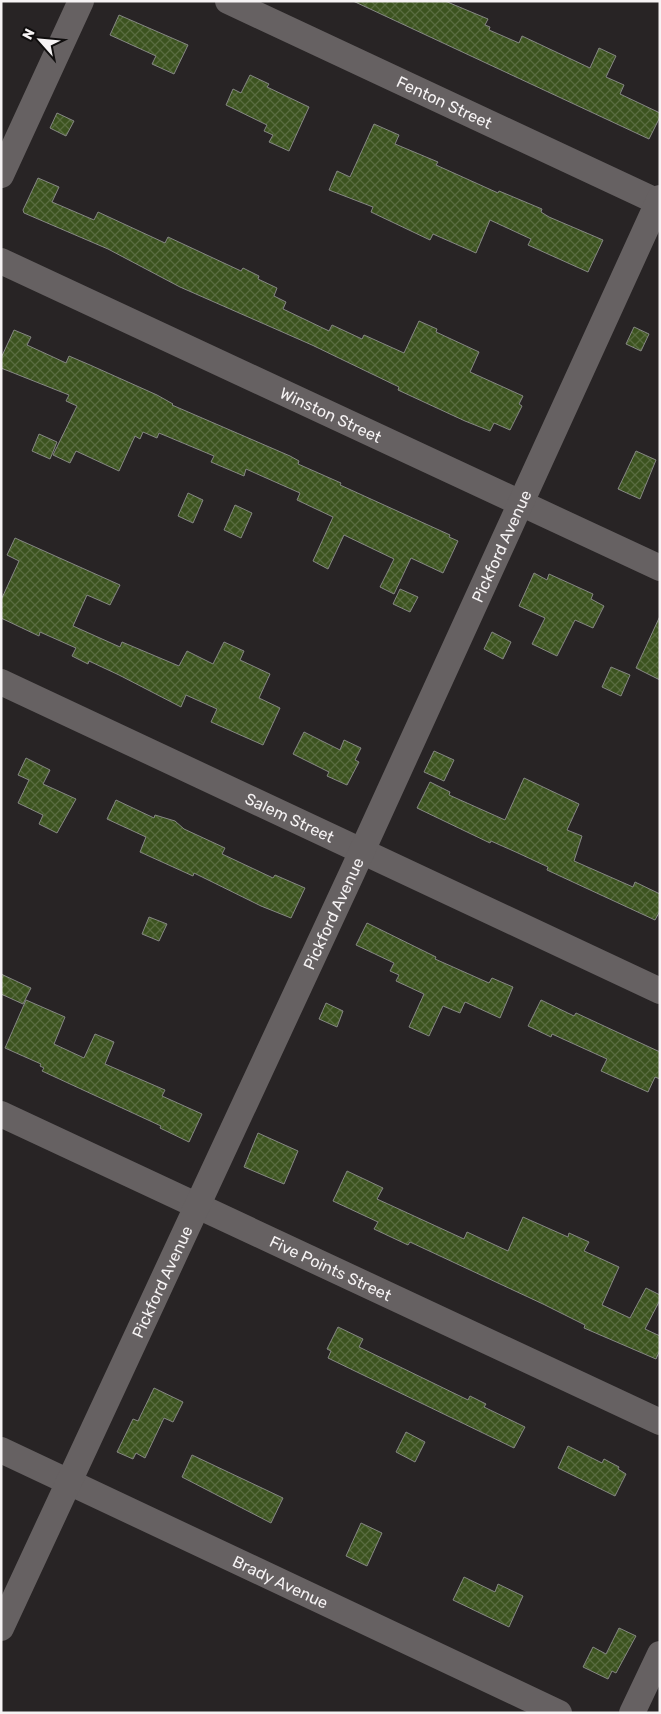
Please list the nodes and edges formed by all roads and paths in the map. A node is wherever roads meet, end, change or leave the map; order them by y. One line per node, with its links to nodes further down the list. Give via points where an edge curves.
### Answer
1 (81, 1): 3 (street)
2 (228, 1): 4 (street, Fenton Street)
3 (1, 176)
4 (659, 201): 6 (street, Pickford Avenue)
5 (1, 261): 6 (street, Winston Street)
6 (521, 503): 7 (street, Winston Street); 9 (street, Pickford Avenue)
7 (660, 568)
8 (1, 682): 9 (street, Salem Street)
9 (362, 851): 10 (street, Salem Street); 12 (street, Pickford Avenue)
10 (660, 991)
11 (1, 1114): 12 (street, Five Points Street)
12 (198, 1206): 13 (street, Five Points Street); 15 (street, Pickford Avenue)
13 (660, 1422)
14 (1, 1450): 15 (street, Brady Avenue)
15 (69, 1483): 16 (street, Pickford Avenue); 18 (street, Brady Avenue)
16 (1, 1628)
17 (660, 1654): 19 (street)
18 (559, 1713)
19 (632, 1713)

